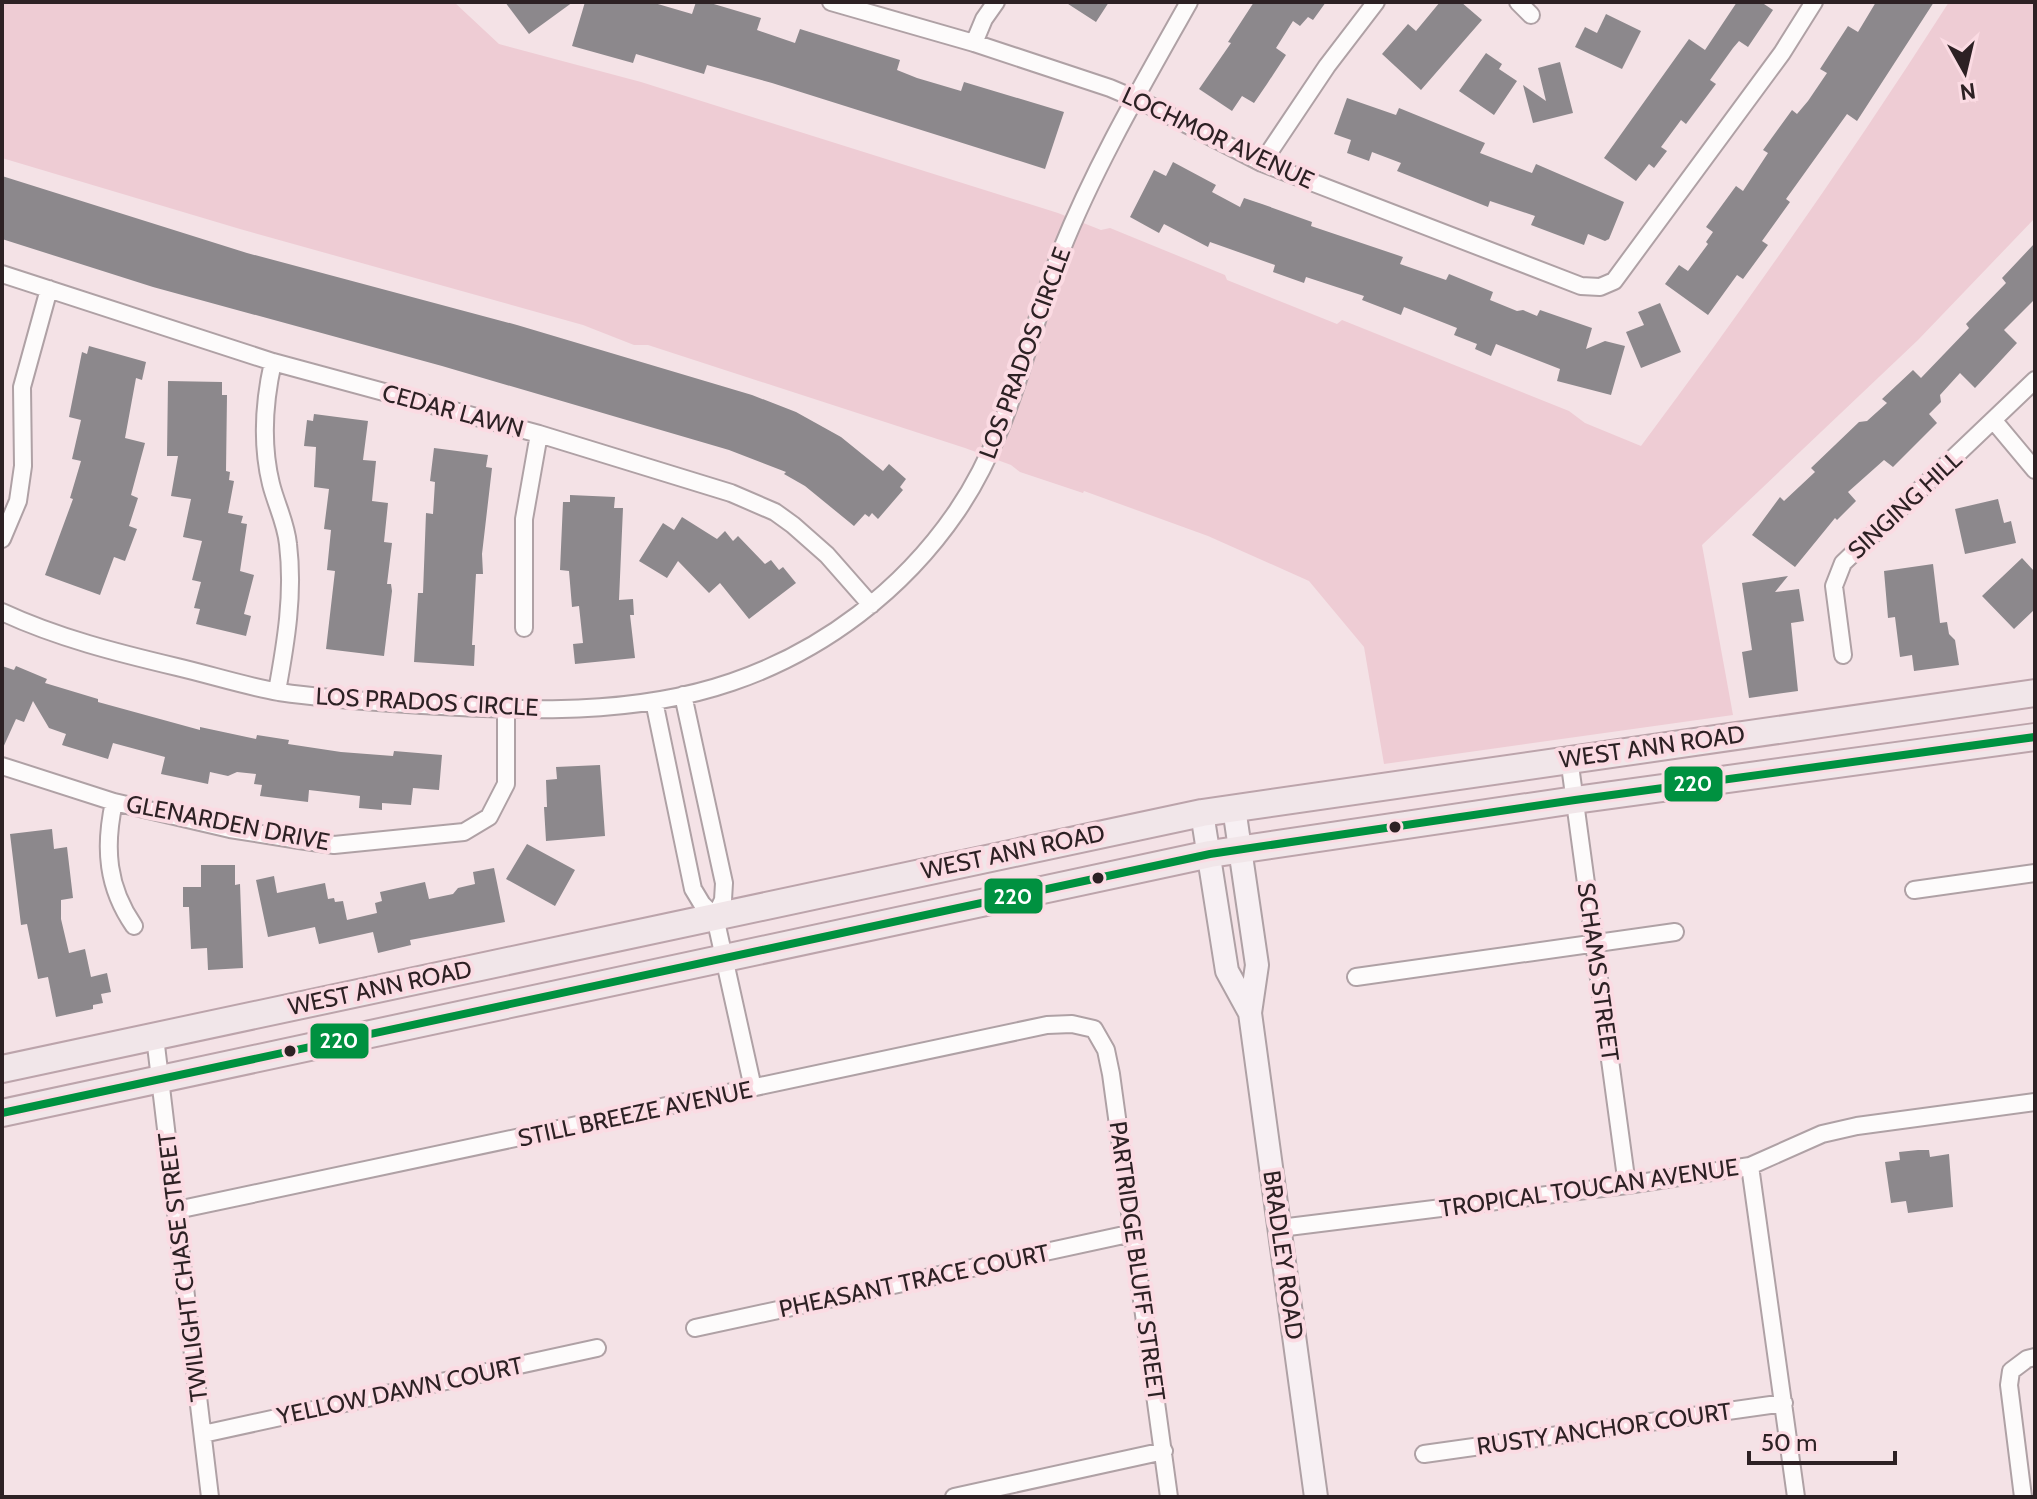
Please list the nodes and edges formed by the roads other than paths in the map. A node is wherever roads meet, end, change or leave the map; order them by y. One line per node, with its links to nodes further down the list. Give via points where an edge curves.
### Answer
1 (831, 2): 8 (street, LOCHMOR AVENUE)
2 (996, 2): 8 (street)
3 (1189, 2): 9 (street, LOS PRADOS CIRCLE)
4 (1376, 2): 10 (street)
5 (1518, 2): 7 (street)
6 (1814, 2): 10 (street, LOCHMOR AVENUE, via 1614,281 1600,287 1581,286)
7 (1531, 15)
8 (974, 43): 9 (street, LOCHMOR AVENUE)
9 (1135, 98): 10 (street, LOCHMOR AVENUE); 19 (street, LOS PRADOS CIRCLE, via 1062,248 1010,405 980,475 927,551)
10 (1262, 163)
11 (2, 274): 12 (street, CEDAR LAWN)
12 (49, 289): 13 (street, CEDAR LAWN); 18 (street, via 22,387 18,501)
13 (273, 362): 16 (street, CEDAR LAWN); 23 (street, via 265,450 288,543 290,615)
14 (2035, 380): 15 (street, SINGING HILL)
15 (1994, 421): 17 (street); 22 (street, SINGING HILL, via 1843,563 1834,586)
16 (539, 434): 19 (street, CEDAR LAWN, via 720,489 775,512 812,540); 21 (street, via 524,519)
17 (2035, 470)
18 (2, 539)
19 (871, 605): 25 (street, LOS PRADOS CIRCLE, via 835,632 774,665)
20 (2, 612): 23 (street, LOS PRADOS CIRCLE, via 108,651)
21 (524, 628)
22 (1843, 655)
23 (277, 691): 27 (street, LOS PRADOS CIRCLE)
24 (2035, 693): 29 (main road, WEST ANN ROAD)
25 (683, 695): 26 (street, LOS PRADOS CIRCLE); 39 (street, via 724,883)
26 (654, 701): 27 (street, LOS PRADOS CIRCLE); 39 (street, via 693,889)
27 (506, 710): 32 (street, GLENARDEN DRIVE, via 506,784 489,817 464,832 334,845 230,829)
28 (2035, 737): 31 (main road, WEST ANN ROAD)
29 (1569, 758): 31 (street, SCHAMS STREET); 33 (main road, WEST ANN ROAD)
30 (2, 766): 32 (street, GLENARDEN DRIVE)
31 (1575, 800): 35 (main road, WEST ANN ROAD); 42 (street, SCHAMS STREET)
32 (114, 802): 40 (street, via 110,876)
33 (1234, 808): 34 (main road, WEST ANN ROAD); 35 (street, BRADLEY ROAD)
34 (1202, 813): 36 (street, BRADLEY ROAD); 39 (main road, WEST ANN ROAD)
35 (1241, 849): 36 (main road, WEST ANN ROAD); 45 (street, BRADLEY ROAD, via 1257,965)
36 (1210, 854): 43 (main road, WEST ANN ROAD); 45 (street, BRADLEY ROAD, via 1227,971)
37 (2035, 873): 38 (street)
38 (1914, 890)
39 (715, 917): 43 (street); 47 (main road, WEST ANN ROAD)
40 (134, 926)
41 (1675, 932): 42 (street)
42 (1595, 944): 44 (street); 54 (street, SCHAMS STREET)
43 (725, 958): 49 (main road, WEST ANN ROAD); 50 (street)
44 (1356, 977)
45 (1250, 1013): 56 (street, BRADLEY ROAD)
46 (1094, 1029): 50 (street, STILL BREEZE AVENUE, via 1047,1025); 57 (street, PARTRIDGE BLUFF STREET, via 1106,1050)
47 (155, 1037): 48 (main road, WEST ANN ROAD); 49 (street, TWILIGHT CHASE STREET)
48 (2, 1069)
49 (161, 1080): 52 (main road, WEST ANN ROAD); 55 (street, TWILIGHT CHASE STREET)
50 (753, 1088): 55 (street, STILL BREEZE AVENUE)
51 (2035, 1102): 53 (street, TROPICAL TOUCAN AVENUE, via 1857,1126 1822,1134)
52 (2, 1113)
53 (1750, 1166): 54 (street, TROPICAL TOUCAN AVENUE); 61 (street)
54 (1627, 1185): 56 (street, TROPICAL TOUCAN AVENUE)
55 (177, 1210): 62 (street, TWILIGHT CHASE STREET)
56 (1280, 1228): 68 (street, BRADLEY ROAD)
57 (1133, 1233): 58 (street, PHEASANT TRACE COURT); 63 (street, PARTRIDGE BLUFF STREET)
58 (695, 1328)
59 (597, 1348): 62 (street, YELLOW DAWN COURT)
60 (2035, 1357): 70 (street, via 2011,1371 2009,1385)
61 (1784, 1403): 64 (street, RUSTY ANCHOR COURT); 69 (street)
62 (203, 1434): 65 (street, TWILIGHT CHASE STREET)
63 (1164, 1451): 66 (street); 67 (street, PARTRIDGE BLUFF STREET)
64 (1424, 1454)
65 (210, 1497)
66 (954, 1497)
67 (1169, 1497)
68 (1316, 1497)
69 (1796, 1497)
70 (2023, 1497)

